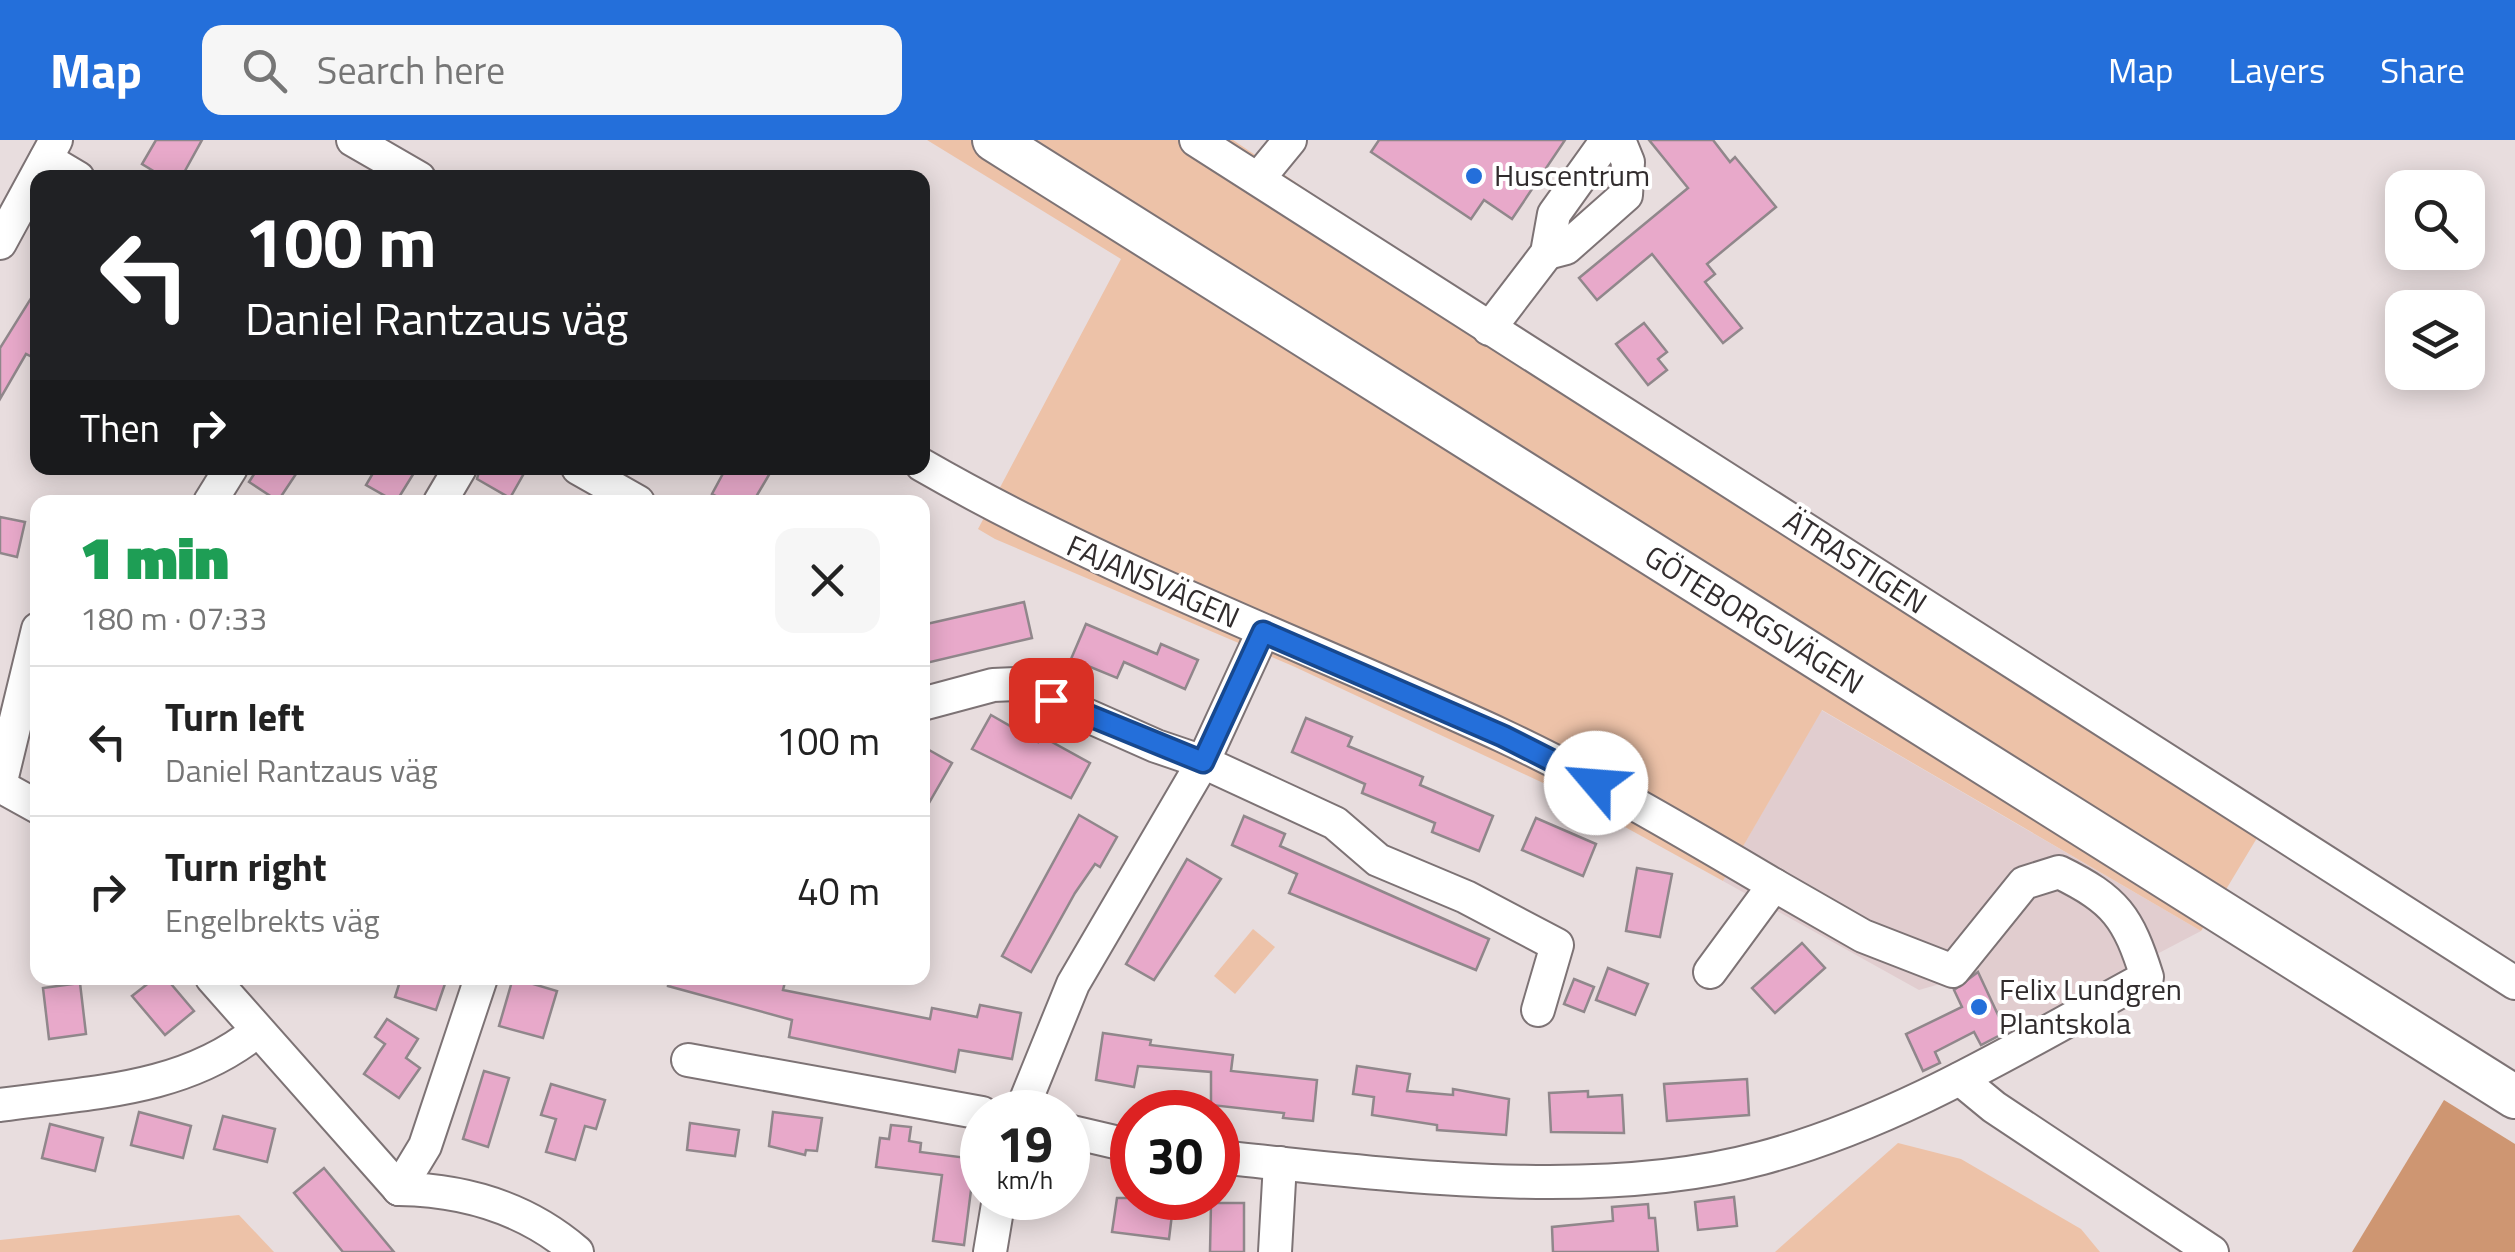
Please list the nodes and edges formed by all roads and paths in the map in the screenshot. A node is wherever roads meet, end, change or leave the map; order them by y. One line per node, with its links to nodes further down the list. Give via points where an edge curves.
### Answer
1 (353, 140): 9 (street)
2 (994, 140): 34 (main road, GÖTEBORGSVÄGEN)
3 (1196, 140): 10 (street, ÄTRASTIGEN)
4 (1290, 140): 10 (street)
5 (1607, 140): 13 (street, via 1554,214)
6 (1620, 140): 13 (street, via 1628,162 1626,195 1566,248)
7 (51, 150): 8 (street)
8 (70, 170)
9 (406, 170)
10 (1258, 179): 14 (street, ÄTRASTIGEN)
11 (30, 188): 12 (street)
12 (0, 243)
13 (1548, 253): 14 (street)
14 (1489, 328): 26 (street, ÄTRASTIGEN)
15 (930, 469): 18 (street, FAJANSVÄGEN, via 1140,580)
16 (590, 475): 17 (street)
17 (626, 495)
18 (1263, 632): 21 (street); 24 (street, FAJANSVÄGEN, via 1503,736 1628,799)
19 (30, 662): 22 (street)
20 (930, 702): 21 (street, via 1016,684)
21 (1203, 762): 29 (street, via 1335,823 1378,860 1557,945); 33 (street, via 1073,984)
22 (0, 785): 23 (street)
23 (30, 802)
24 (1774, 885): 25 (street); 32 (street, FAJANSVÄGEN, via 1863,936 1953,970 2024,883 2058,872 2096,890 2124,916 2147,977)
25 (1710, 972)
26 (2515, 982)
27 (218, 985): 30 (street)
28 (479, 985): 39 (street, via 425,1146)
29 (1538, 1010)
30 (256, 1032): 35 (street, via 227,1056 174,1079); 39 (street)
31 (688, 1060): 36 (street)
32 (1960, 1078): 38 (street, via 1875,1120 1716,1167 1544,1182); 44 (street)
33 (1030, 1090)
34 (2515, 1097)
35 (0, 1105)
36 (960, 1109)
37 (1240, 1159): 38 (street)
38 (1280, 1163): 43 (street)
39 (399, 1189): 41 (street, via 484,1199)
40 (995, 1220): 42 (street)
41 (577, 1252)
42 (990, 1252)
43 (1275, 1252)
44 (2212, 1252)

